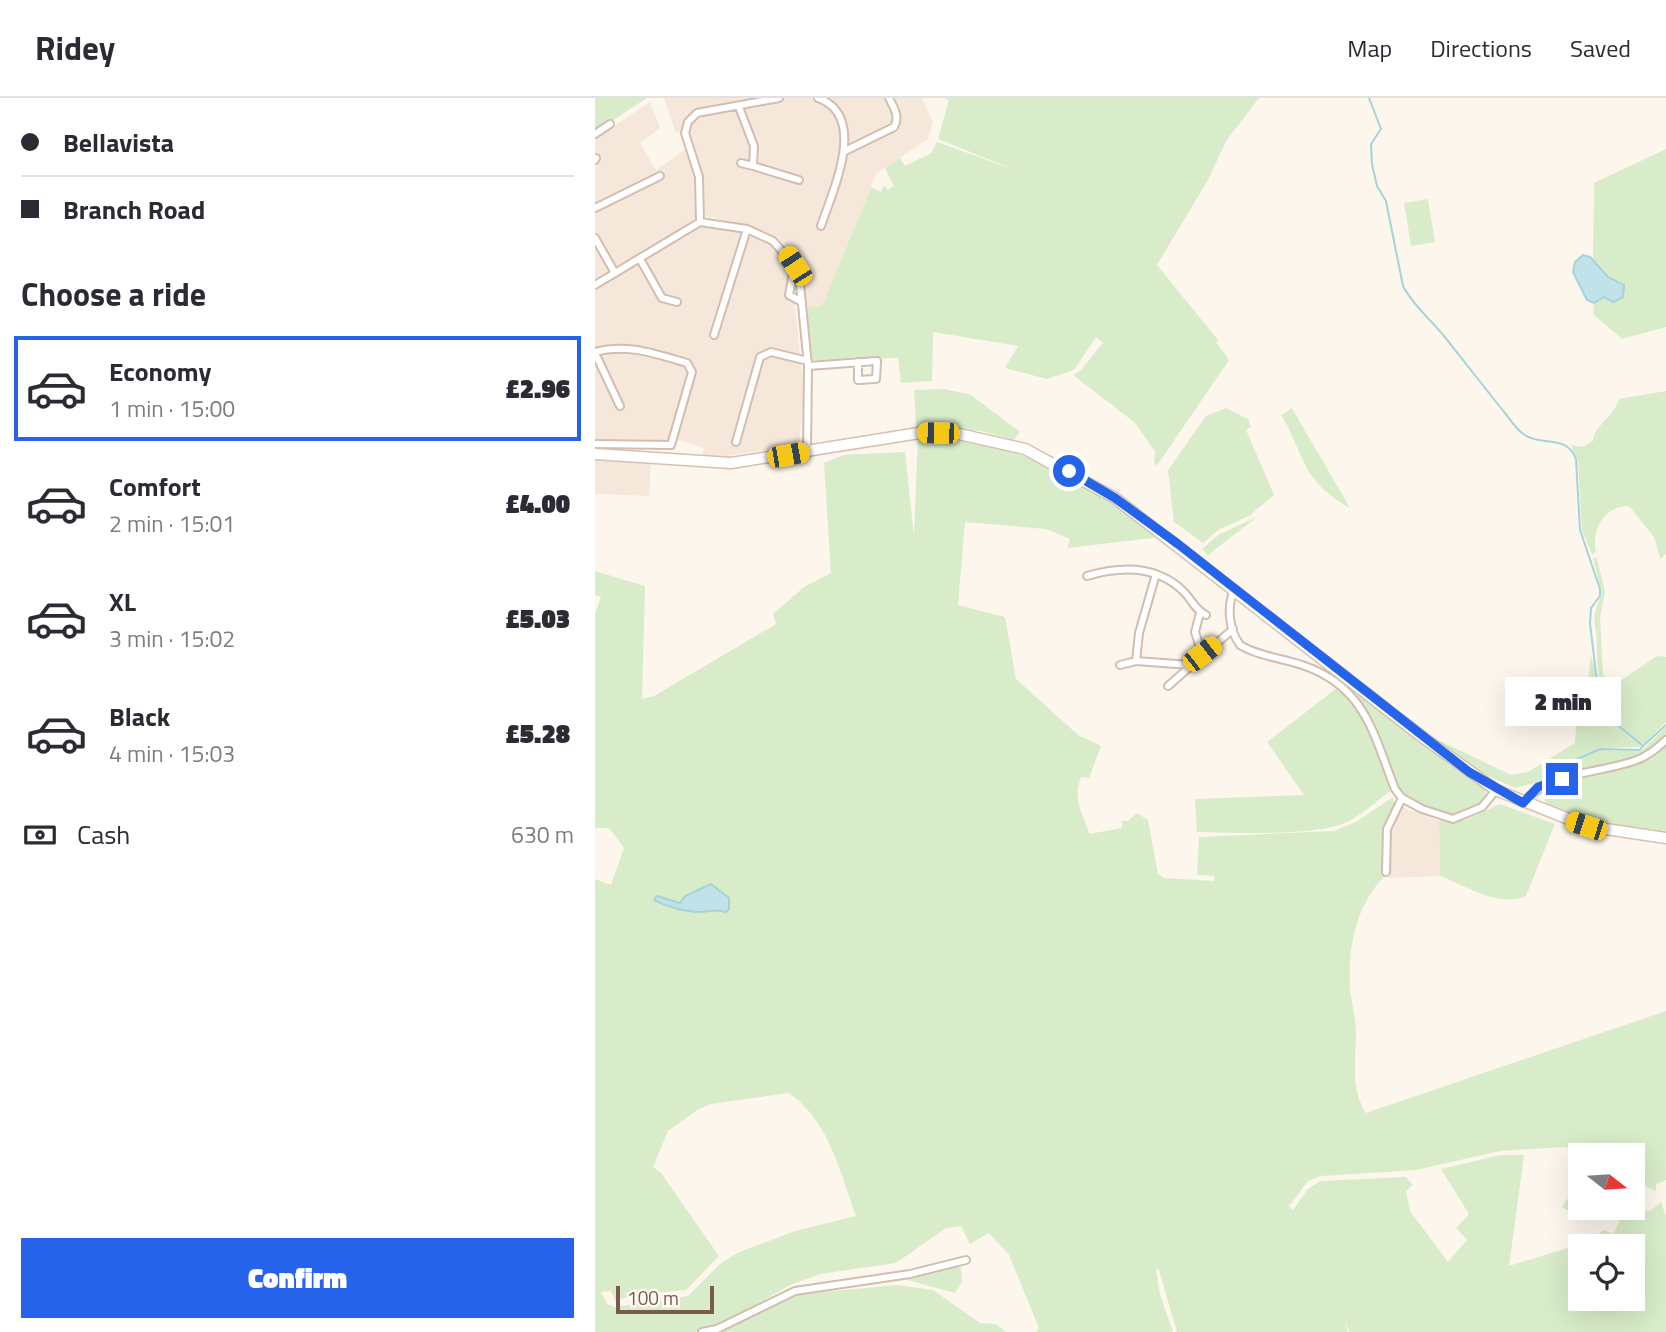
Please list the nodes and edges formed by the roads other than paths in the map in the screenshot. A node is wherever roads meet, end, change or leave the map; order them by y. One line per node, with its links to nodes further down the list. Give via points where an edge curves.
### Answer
1 (779, 98): 4 (street)
2 (818, 98): 7 (street, via 838,115 846,136)
3 (889, 98): 7 (street, via 897,113 894,127)
4 (739, 107): 9 (street, via 754,146); 13 (street, via 697,113 685,128 699,177)
5 (610, 124): 6 (street)
6 (595, 134)
7 (845, 151): 14 (street)
8 (741, 163): 9 (street)
9 (753, 166): 11 (street)
10 (660, 176): 12 (street)
11 (799, 180)
12 (595, 208)
13 (700, 222): 15 (street); 17 (street)
14 (821, 226)
15 (747, 229): 18 (street, via 773,241); 23 (street)
16 (595, 238): 19 (street)
17 (640, 259): 19 (street); 21 (street, via 662,298)
18 (795, 266): 22 (street); 22 (street, via 787,291)
19 (615, 273): 20 (street)
20 (595, 285)
21 (677, 302)
22 (801, 302): 26 (street)
23 (714, 335)
24 (595, 353): 27 (street); 29 (street, via 619,348 646,351 687,363 692,372 671,445)
25 (858, 362): 26 (street)
26 (808, 363): 28 (street, via 771,352 759,357); 30 (street)
27 (620, 406)
28 (736, 442)
29 (595, 444)
30 (807, 452): 31 (main road, via 731,463); 34 (main road, via 919,433 959,434 1025,449 1115,498)
31 (595, 454)
32 (1156, 575): 33 (street, via 1119,569); 36 (street, via 1182,590 1203,614 1195,632); 37 (street)
33 (1087, 576)
34 (1235, 589): 35 (street, via 1230,598); 42 (main road)
35 (1233, 629): 36 (street); 43 (street, via 1240,645 1248,650 1324,673 1352,695 1369,721)
36 (1202, 654): 39 (street)
37 (1136, 661): 38 (street); 39 (street)
38 (1121, 665)
39 (1190, 665): 40 (street)
40 (1168, 686)
41 (1666, 740): 44 (street, via 1635,761 1538,787)
42 (1496, 790): 43 (street, via 1482,807 1453,819); 44 (main road)
43 (1402, 798): 46 (street, via 1387,828)
44 (1523, 803): 45 (main road, via 1609,832)
45 (1666, 838)
46 (1386, 872)
47 (966, 1260): 48 (street, via 910,1274 795,1291)
48 (702, 1332)

